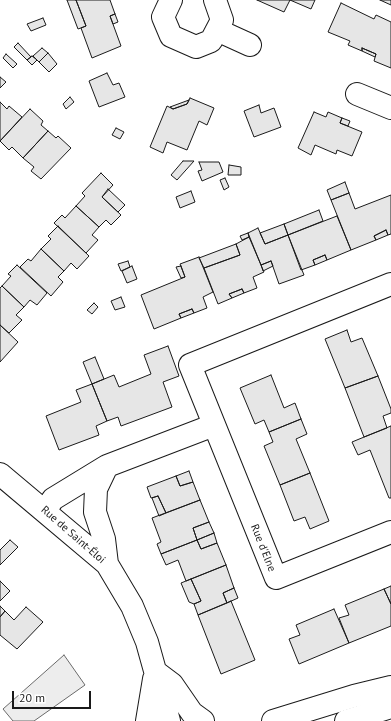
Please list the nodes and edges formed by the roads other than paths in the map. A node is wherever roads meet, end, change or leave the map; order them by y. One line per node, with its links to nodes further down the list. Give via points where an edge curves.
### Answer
1 (171, 0): 3 (street, via 163,18 171,36 196,47 211,41)
2 (215, 0): 3 (street, via 222,20)
3 (217, 30): 4 (street)
4 (250, 45)
5 (357, 94): 6 (street)
6 (391, 108)
7 (391, 284): 8 (street, Rue d'Elne, via 190,365)
8 (214, 425): 9 (street); 12 (street, Rue d'Elne, via 276,578)
9 (107, 466): 11 (street, via 53,499); 13 (street, via 96,489 96,512 104,539)
10 (0, 474): 11 (street, Rue de Saint-Éloi)
11 (45, 511): 13 (street, Rue de Saint-Éloi)
12 (391, 532)
13 (107, 564): 14 (street, Rue de Saint-Éloi, via 132,606)
14 (156, 672): 17 (street); 18 (street, Rue de Saint-Éloi); 19 (street, via 172,684 192,713)
15 (391, 687): 20 (street)
16 (391, 708): 21 (street)
17 (147, 721)
18 (169, 721)
19 (203, 721)
20 (274, 721)
21 (346, 721)

